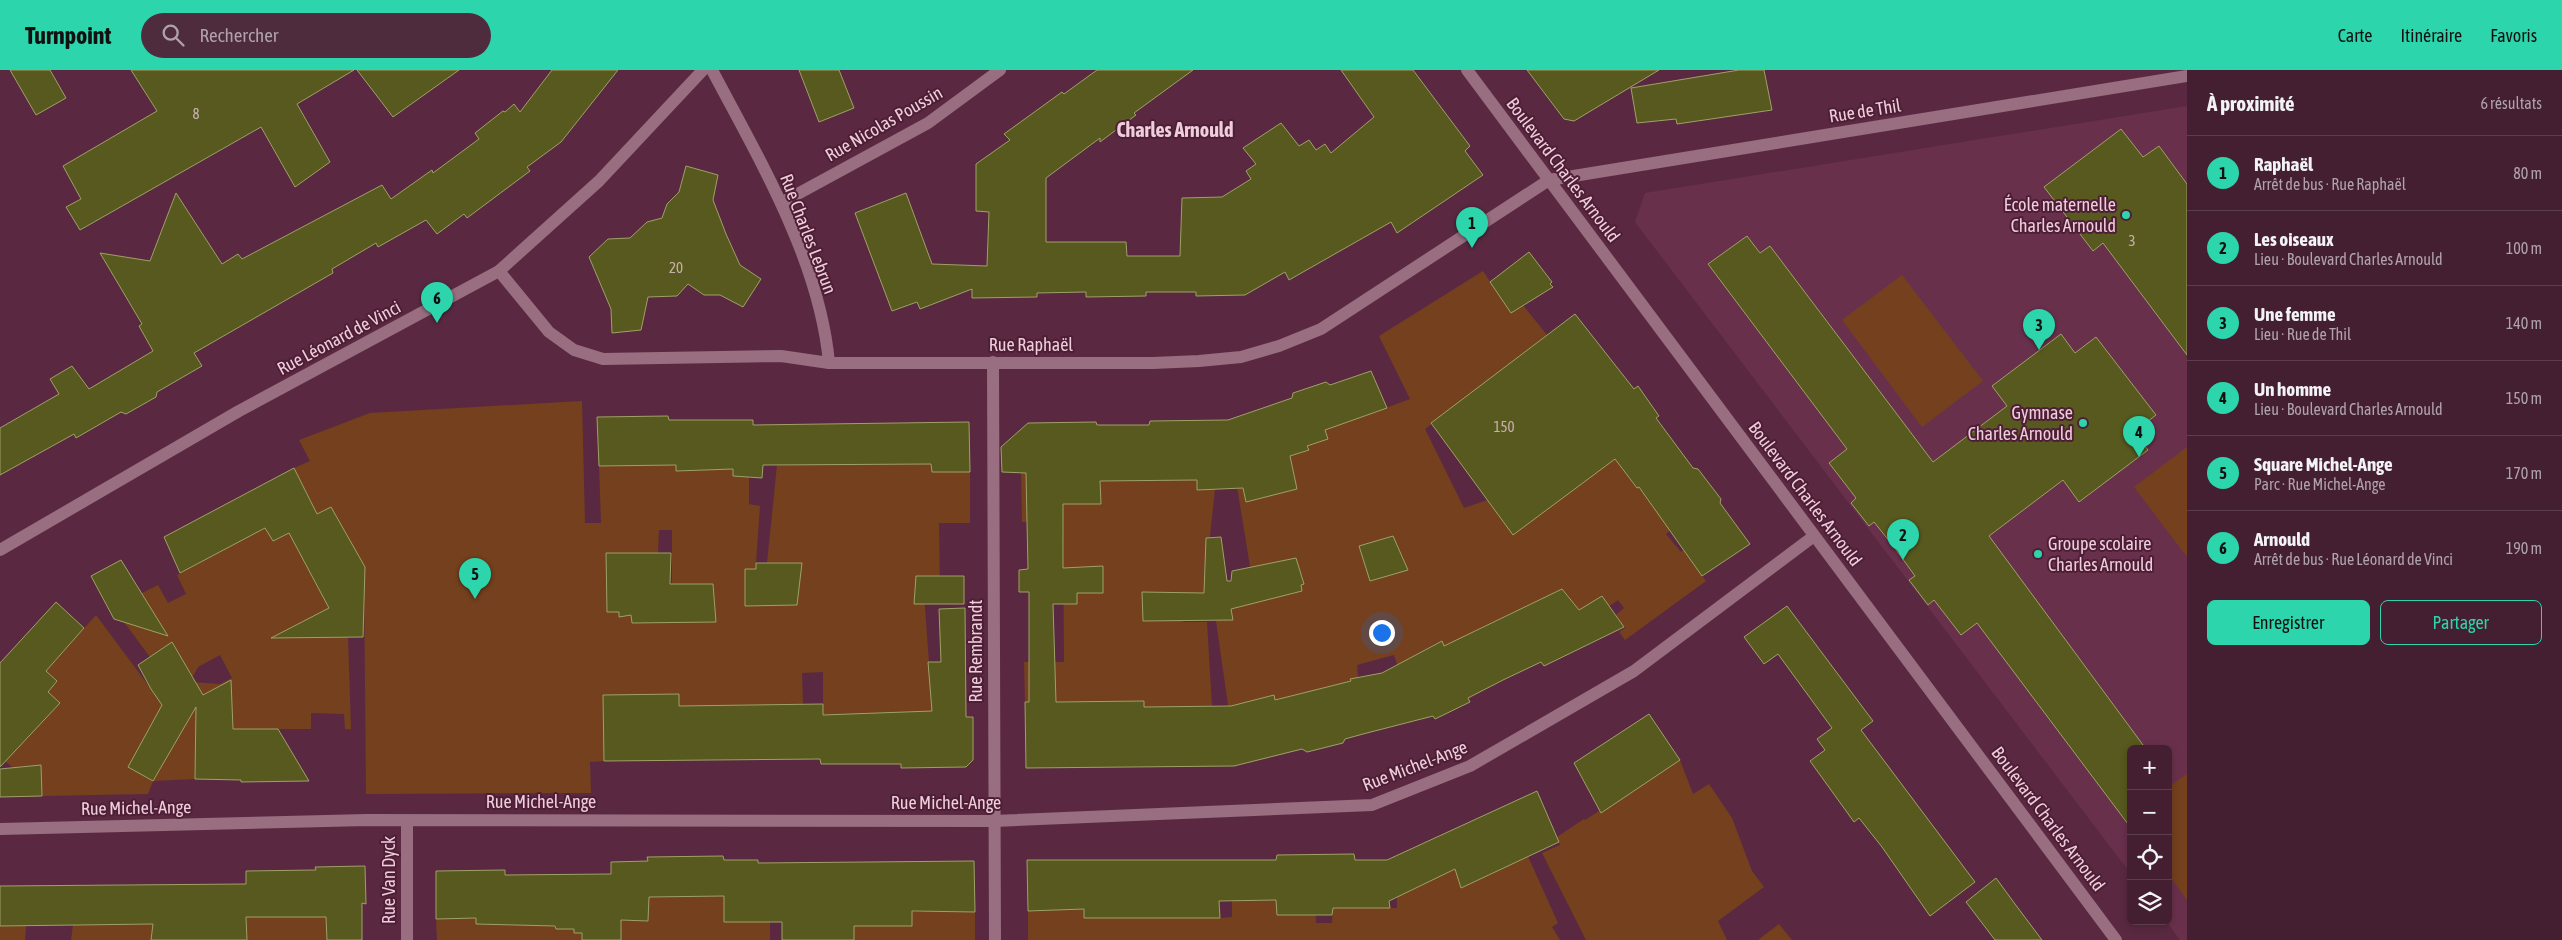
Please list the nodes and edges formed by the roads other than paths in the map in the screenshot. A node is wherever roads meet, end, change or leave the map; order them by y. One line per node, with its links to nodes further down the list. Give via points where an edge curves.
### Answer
1 (703, 70): 8 (street, Rue Léonard de Vinci, via 600,181)
2 (712, 70): 7 (street, Rue Charles Lebrun)
3 (1000, 70): 7 (street, Rue Nicolas Poussin, via 928,123)
4 (1467, 70): 6 (street, Boulevard Charles Arnould)
5 (2187, 76): 6 (street, Rue de Thil)
6 (1549, 180): 9 (street, Rue Raphaël, via 1321,329 1279,346 1241,357 1199,361); 11 (street, Boulevard Charles Arnould)
7 (781, 203): 10 (street, Rue Charles Lebrun, via 812,284)
8 (499, 271): 10 (street, Rue Raphaël, via 549,332 574,350 603,359 781,356); 12 (street, Rue Léonard de Vinci, via 239,411)
9 (993, 362): 10 (street, Rue Raphaël); 14 (street, Rue Rembrandt)
10 (829, 363)
11 (1814, 536): 14 (street, Rue Michel-Ange, via 1634,672 1470,766 1372,805); 18 (street, Boulevard Charles Arnould)
12 (0, 550)
13 (407, 820): 14 (street, Rue Michel-Ange); 15 (street, Rue Michel-Ange); 16 (street, Rue Van Dyck)
14 (994, 821): 17 (street, Rue Rembrandt)
15 (0, 829)
16 (407, 940)
17 (995, 940)
18 (2116, 940)

